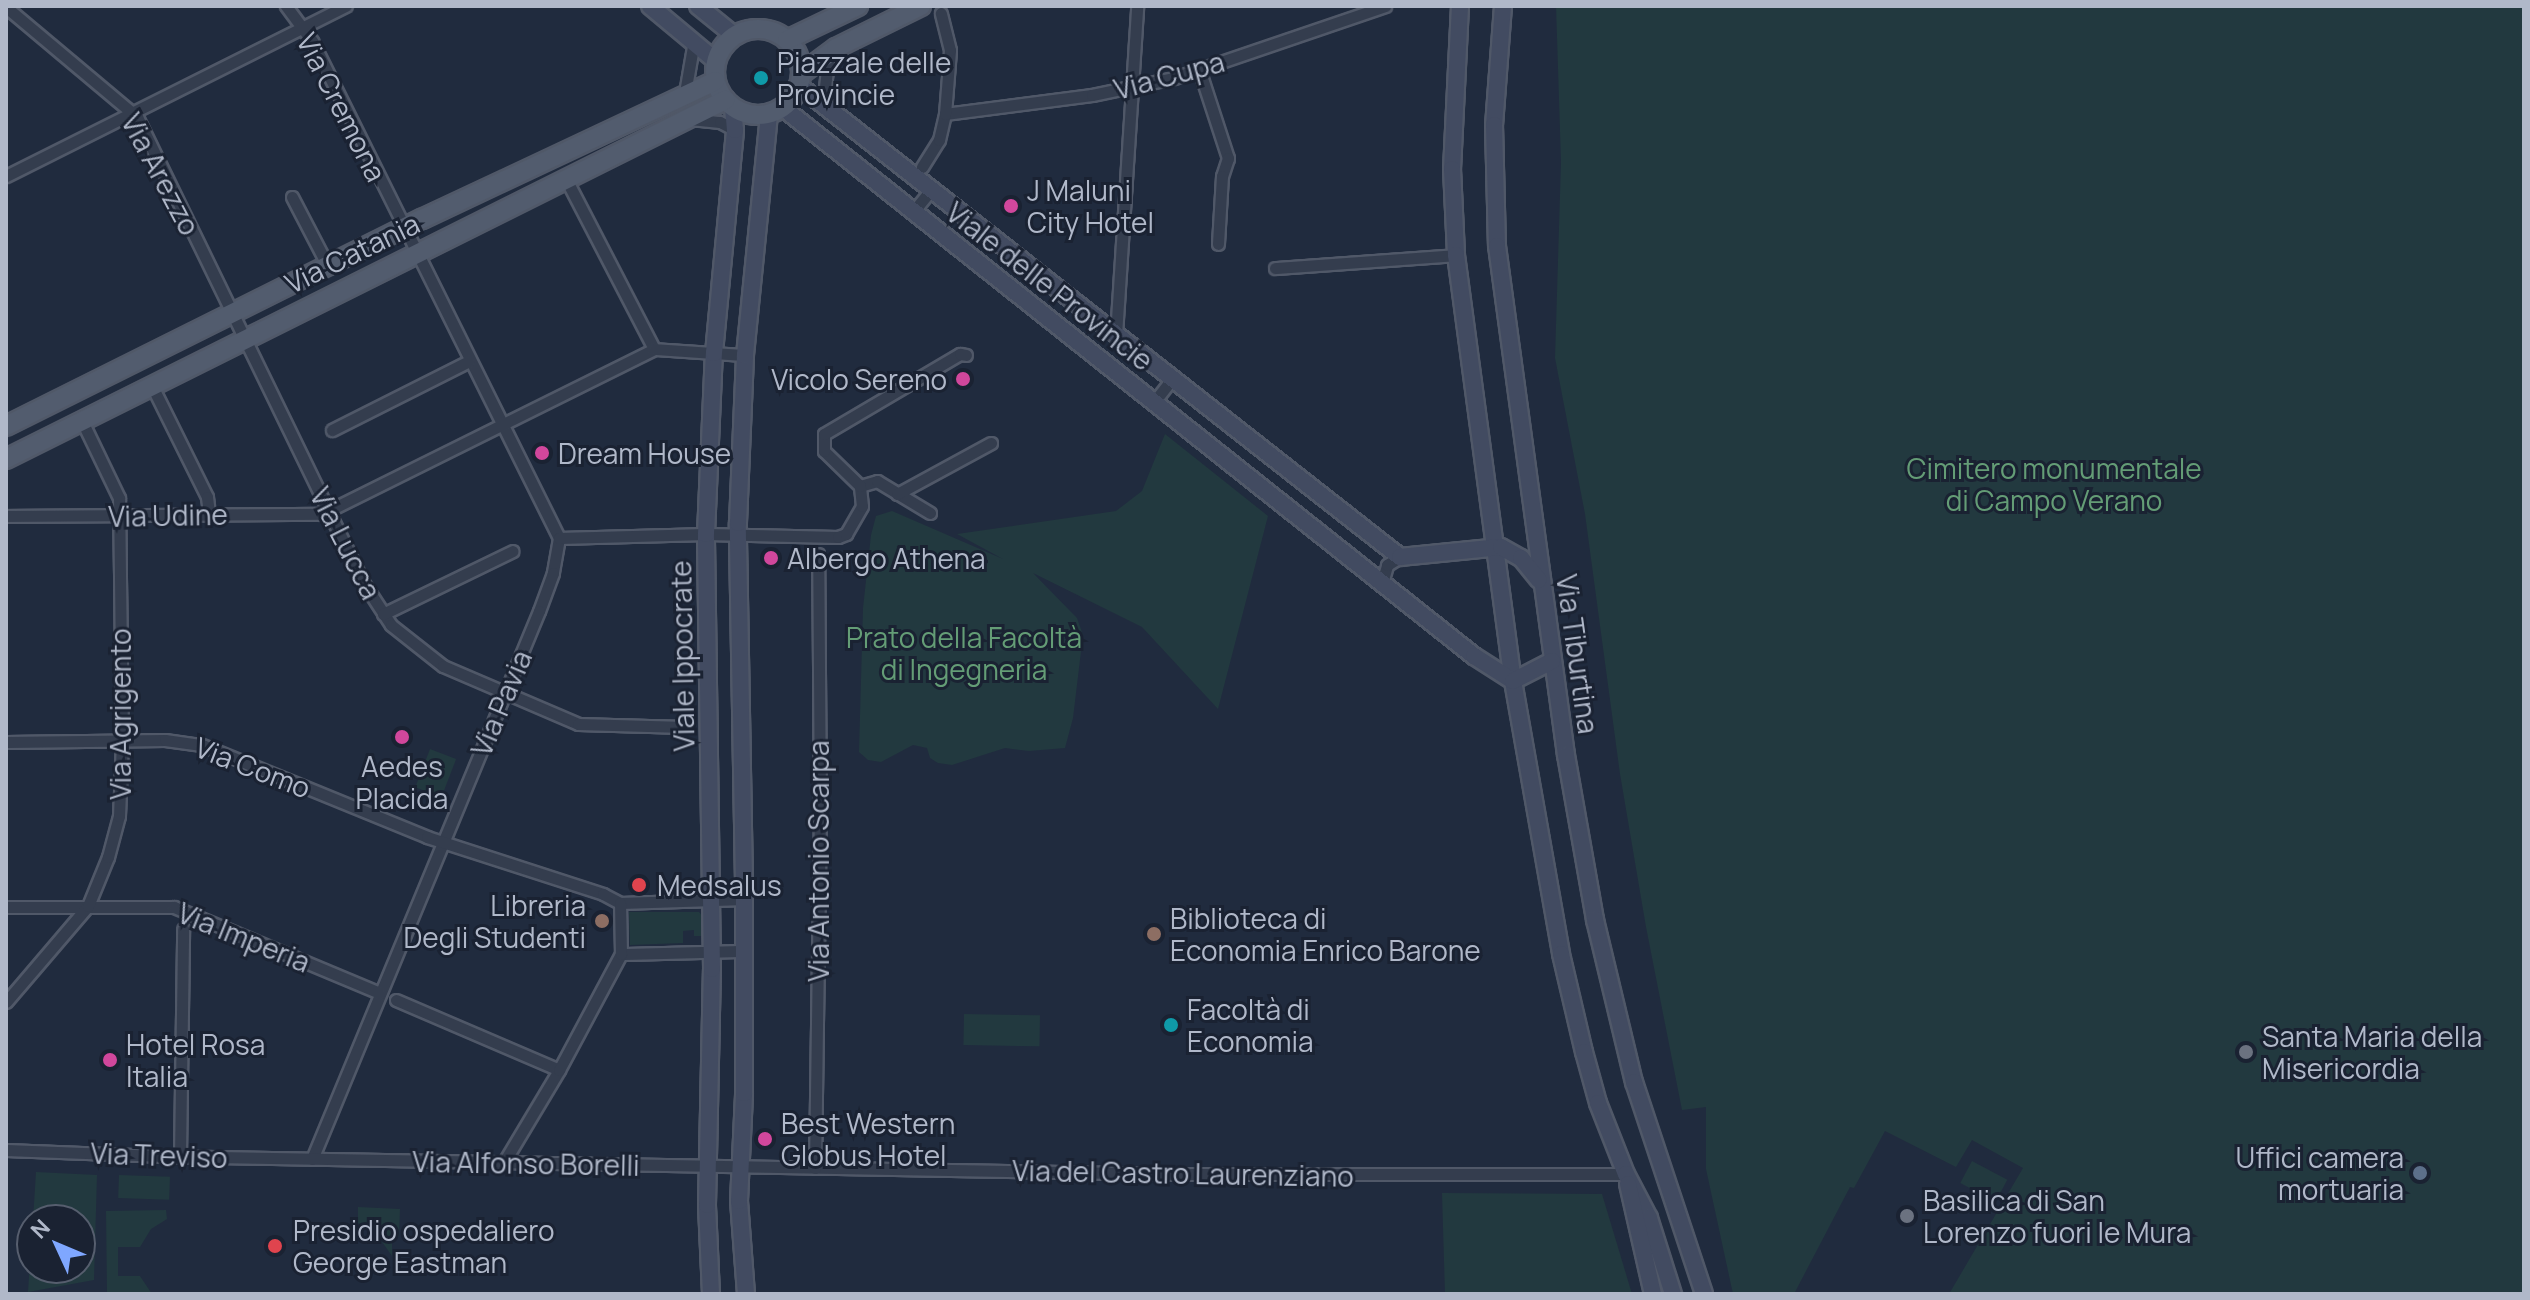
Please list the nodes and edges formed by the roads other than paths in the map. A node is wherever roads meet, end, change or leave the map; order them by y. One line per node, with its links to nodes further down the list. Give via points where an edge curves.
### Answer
1 (286, 6): 13 (street, Via Cremona)
2 (346, 6): 13 (street)
3 (650, 6): 16 (street)
4 (698, 6): 14 (street)
5 (858, 6): 15 (main road)
6 (921, 6): 17 (main road)
7 (1137, 6): 22 (street)
8 (1385, 6): 19 (street, Via Cupa)
9 (1460, 6): 40 (street, via 1452,169)
10 (1503, 6): 75 (street, Via Tiburtina, via 1494,125 1497,246)
11 (6, 7): 27 (street, Via Arezzo)
12 (941, 13): 28 (street, via 950,50)
13 (303, 28): 27 (street); 37 (street, Via Cremona)
14 (735, 36): 15 (main road, via 762,29); 18 (main road)
15 (787, 40): 20 (main road, via 798,57)
16 (694, 41): 18 (street); 23 (street)
17 (830, 51): 20 (main road); 25 (street)
18 (716, 61): 21 (main road)
19 (1199, 69): 22 (street, Via Cupa); 38 (street, via 1228,158)
20 (800, 80): 25 (street, Viale delle Provincie); 26 (main road)
21 (715, 81): 23 (main road, Via Catania); 24 (main road)
22 (1132, 87): 28 (street, Via Cupa); 44 (street)
23 (685, 93): 37 (main road, Via Catania)
24 (729, 104): 26 (main road, via 751,115); 29 (main road, Via Catania); 30 (street, Viale Ippocrate)
25 (823, 104): 34 (street, Viale delle Provincie)
26 (776, 110): 36 (street, Viale delle Provincie); 48 (street, Viale Ippocrate)
27 (133, 112): 32 (street); 43 (street, Via Arezzo)
28 (945, 114): 31 (street, via 939,140)
29 (685, 119): 30 (street, via 720,122); 33 (main road, Via Catania)
30 (735, 130): 47 (street, Viale Ippocrate)
31 (922, 167)
32 (6, 176)
33 (566, 179): 39 (main road, Via Catania); 46 (street)
34 (931, 190): 36 (street, Viale delle Provincie); 44 (street, Viale delle Provincie)
35 (292, 197): 41 (street)
36 (913, 212): 53 (street, Viale delle Provincie)
37 (404, 229): 39 (street, Via Cremona); 41 (main road, Via Catania)
38 (1218, 244)
39 (416, 253): 45 (main road, Via Catania); 50 (street)
40 (1456, 255): 42 (street); 70 (street)
41 (329, 268): 43 (main road, Via Catania)
42 (1275, 268)
43 (232, 316): 45 (street, Via Arezzo); 56 (main road, Via Catania)
44 (1116, 335): 51 (street, Viale delle Provincie)
45 (243, 338): 52 (main road, Via Catania); 62 (street, Via Lucca)
46 (654, 349): 47 (street); 55 (street)
47 (714, 353): 48 (street); 67 (street, Viale Ippocrate)
48 (745, 355): 68 (street, Viale Ippocrate)
49 (966, 355): 60 (street, via 829,429 822,439 824,451)
50 (469, 361): 55 (street); 57 (street)
51 (1172, 379): 53 (street, Viale delle Provincie); 73 (street, Viale delle Provincie)
52 (151, 384): 54 (main road, Via Catania); 64 (street, via 207,497)
53 (1154, 402): 74 (street, Viale delle Provincie)
54 (81, 419): 59 (main road, Via Catania); 66 (street, Via Agrigento, via 119,498)
55 (502, 425): 62 (street); 69 (street)
56 (6, 426)
57 (332, 430)
58 (991, 443): 61 (street)
59 (6, 459)
60 (860, 486): 61 (street, via 877,481); 68 (street, via 862,506 846,534)
61 (897, 494): 63 (street)
62 (330, 512): 64 (street, Via Udine); 76 (street, Via Lucca)
63 (930, 513)
64 (209, 514): 66 (street, Via Udine)
65 (6, 516): 66 (street, Via Udine)
66 (120, 516): 81 (street, Via Agrigento)
67 (706, 534): 68 (street); 69 (street); 85 (street, Viale Ippocrate)
68 (739, 534): 84 (street, Viale Ippocrate)
69 (559, 538): 79 (street, Via Pavia, via 553,573)
70 (1495, 546): 73 (street); 75 (street, via 1516,554); 78 (street)
71 (513, 551): 76 (street)
72 (818, 554): 103 (street, Via Antonio Scarpa)
73 (1400, 557): 74 (street, via 1387,565)
74 (1382, 583): 78 (street, Viale delle Provincie)
75 (1542, 585): 77 (street, Via Tiburtina)
76 (383, 614): 79 (street, Via Lucca, via 435,661)
77 (1552, 661): 78 (street); 109 (street, Via Tiburtina, via 1584,864 1614,1001 1634,1082)
78 (1513, 681): 104 (street, via 1564,968 1595,1092)
79 (506, 693): 80 (street, Via Lucca, via 578,724); 83 (street, Via Pavia)
80 (685, 727)
81 (122, 740): 82 (street, Via Como); 83 (street, Via Como, via 202,745); 87 (street, Via Agrigento, via 117,828)
82 (6, 742)
83 (443, 843): 86 (street, Via Como); 93 (street, Via Pavia)
84 (744, 899): 85 (street); 90 (street, Viale Ippocrate)
85 (711, 901): 86 (street); 91 (street, Viale Ippocrate)
86 (620, 903): 92 (street)
87 (88, 906): 88 (street, Via Imperia); 93 (street, Via Imperia, via 174,907); 95 (street)
88 (6, 907)
89 (183, 929): 98 (street)
90 (744, 951): 91 (street); 102 (street, Viale Ippocrate)
91 (712, 952): 92 (street); 101 (street, Viale Ippocrate)
92 (621, 954): 96 (street)
93 (380, 993): 99 (street, Via Pavia)
94 (396, 1000): 96 (street)
95 (6, 1002)
96 (559, 1070): 100 (street)
97 (6, 1150): 98 (street, Via Treviso)
98 (180, 1156): 99 (street, Via Treviso)
99 (312, 1159): 100 (street, Via Alfonso Borelli)
100 (504, 1162): 101 (street, Via Alfonso Borelli)
101 (707, 1165): 102 (street, Via Alfonso Borelli); 105 (street, Viale Ippocrate)
102 (741, 1165): 103 (street, Via del Castro Laurenziano); 106 (street, Viale Ippocrate)
103 (815, 1168): 104 (street, Via del Castro Laurenziano)
104 (1626, 1174): 107 (street); 108 (street, via 1649,1218)
105 (711, 1294)
106 (746, 1294)
107 (1653, 1294)
108 (1673, 1294)
109 (1704, 1294)

